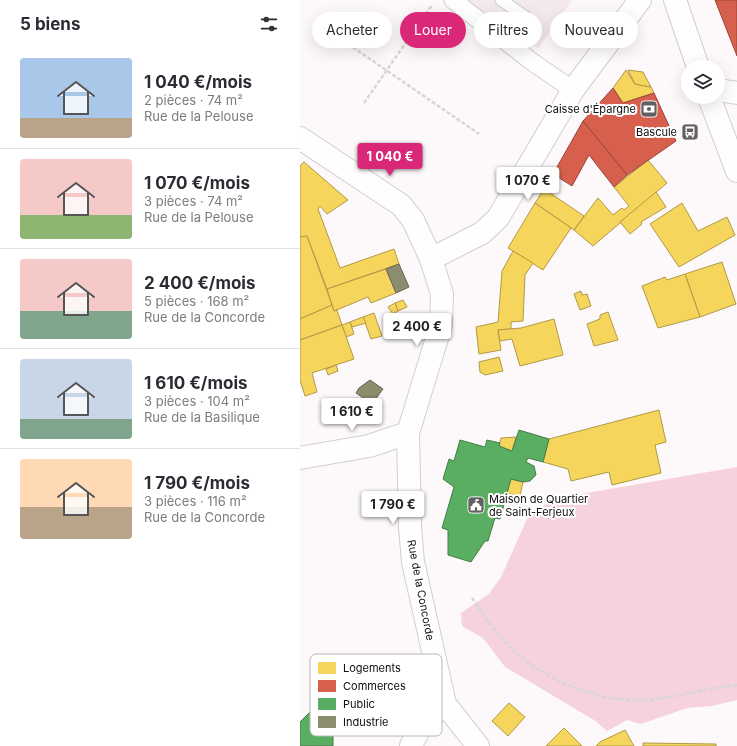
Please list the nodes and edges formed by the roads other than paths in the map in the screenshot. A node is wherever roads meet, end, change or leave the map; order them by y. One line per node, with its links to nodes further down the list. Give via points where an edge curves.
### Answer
1 (453, 0): 7 (street)
2 (501, 0): 5 (lane)
3 (640, 0): 7 (street)
4 (675, 0): 6 (street)
5 (519, 12)
6 (696, 60)
7 (573, 90): 13 (street, via 498,218 482,233)
8 (725, 91): 9 (street)
9 (737, 93)
10 (712, 104): 12 (street)
11 (300, 138): 13 (street, Rue de la Concorde, via 401,205 412,220)
12 (737, 171)
13 (431, 259): 14 (street, Rue de la Concorde, via 442,294 442,318)
14 (408, 433): 15 (street, via 369,446); 16 (street, Rue de la Concorde, via 410,527 414,562)
15 (300, 458)
16 (434, 654)
17 (442, 690): 18 (street, Rue de la Concorde)
18 (445, 704): 19 (street); 22 (street, Rue de la Concorde)
19 (442, 707)
20 (416, 736): 21 (street)
21 (411, 746)
22 (478, 746)

